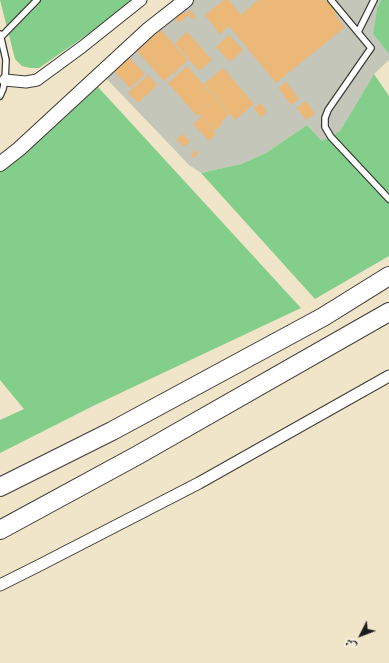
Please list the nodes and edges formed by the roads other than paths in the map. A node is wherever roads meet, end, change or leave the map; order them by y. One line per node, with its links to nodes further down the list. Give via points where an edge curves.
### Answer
1 (36, 0): 7 (lane)
2 (141, 0): 9 (street, via 37,80)
3 (186, 0): 11 (street, via 149,29)
4 (331, 0): 6 (lane)
5 (374, 0): 6 (lane)
6 (358, 32): 12 (lane, via 371,48 328,110 325,127 331,137)
7 (0, 36): 8 (lane)
8 (2, 45): 9 (lane, via 6,60)
9 (5, 80): 10 (lane)
10 (0, 96)
11 (0, 164)
12 (389, 199)
13 (389, 276): 16 (highway, via 322,317 112,431)
14 (388, 313): 17 (highway)
15 (389, 376): 18 (street, via 199,483)
16 (0, 487)
17 (0, 530)
18 (0, 585)

